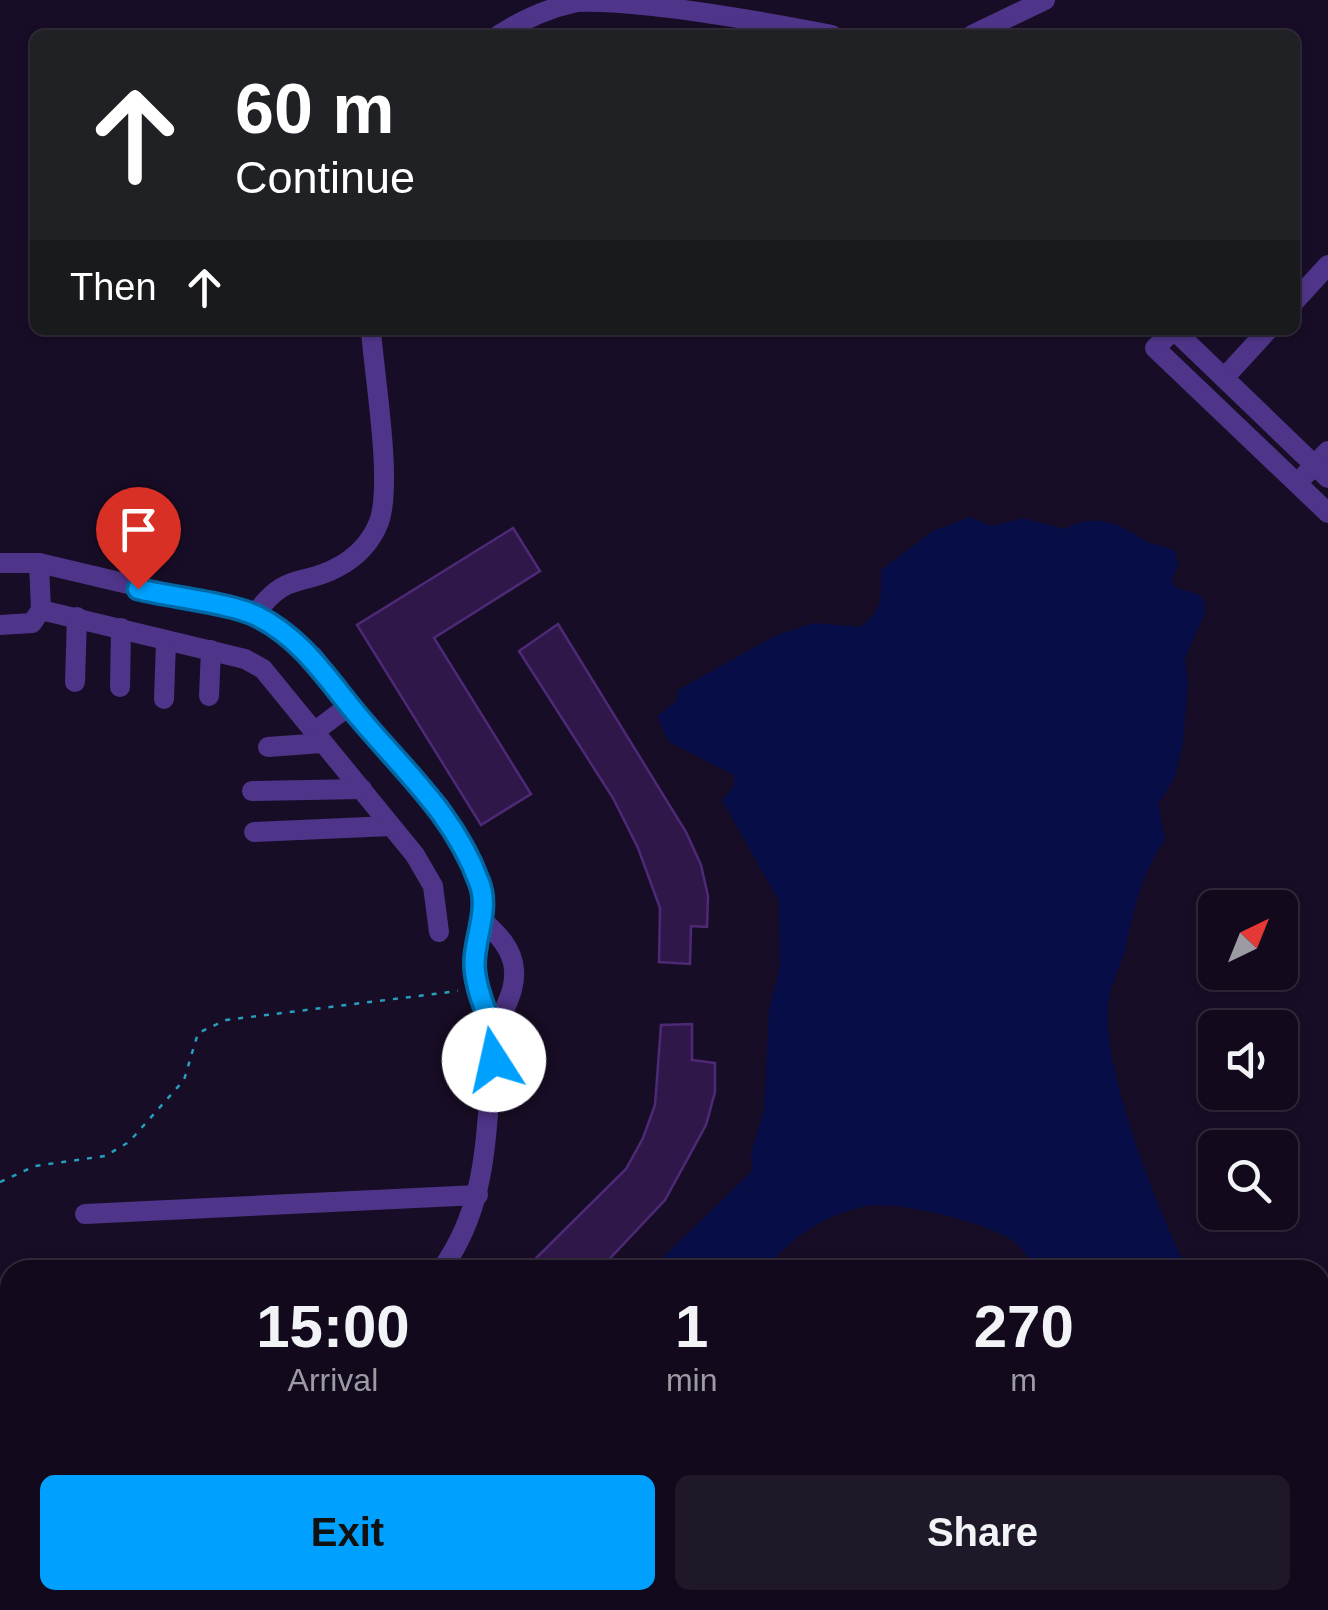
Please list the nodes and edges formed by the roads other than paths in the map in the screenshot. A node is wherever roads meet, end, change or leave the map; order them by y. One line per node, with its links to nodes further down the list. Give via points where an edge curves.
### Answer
1 (1045, 0): 4 (street)
2 (506, 30): 3 (street, via 580,1 597,1 648,2)
3 (804, 30)
4 (982, 30)
5 (1328, 266): 6 (street)
6 (1300, 296)
7 (371, 335): 18 (street, via 380,520 366,547 336,569 295,578 271,592)
8 (1169, 335): 13 (street, via 1155,348)
9 (1179, 335): 11 (street)
10 (1263, 335): 11 (street)
11 (1224, 378): 12 (street)
12 (1323, 465): 13 (street)
13 (1296, 483): 14 (street)
14 (1328, 513)
15 (39, 563): 16 (street); 17 (street); 18 (street)
16 (0, 564)
17 (41, 610): 19 (street); 20 (street, via 32,622)
18 (255, 614): 28 (street, via 313,656)
19 (76, 617): 21 (street); 24 (street)
20 (0, 625)
21 (121, 628): 22 (street); 25 (street)
22 (166, 641): 23 (street); 27 (street)
23 (211, 650): 26 (street); 29 (street, via 263,669)
24 (75, 682)
25 (120, 686)
26 (209, 696)
27 (164, 699)
28 (350, 706): 29 (street); 35 (street, via 440,807 481,885)
29 (318, 738): 30 (street); 31 (street)
30 (268, 747)
31 (362, 788): 32 (street); 33 (street)
32 (252, 791)
33 (391, 826): 34 (street); 36 (street, via 432,886)
34 (254, 832)
35 (482, 920): 37 (street, via 476,989); 37 (street, via 507,947 514,968)
36 (438, 932)
37 (496, 1032): 38 (street)
38 (478, 1195): 39 (street); 40 (street, via 465,1238)
39 (86, 1214)
40 (449, 1260)

